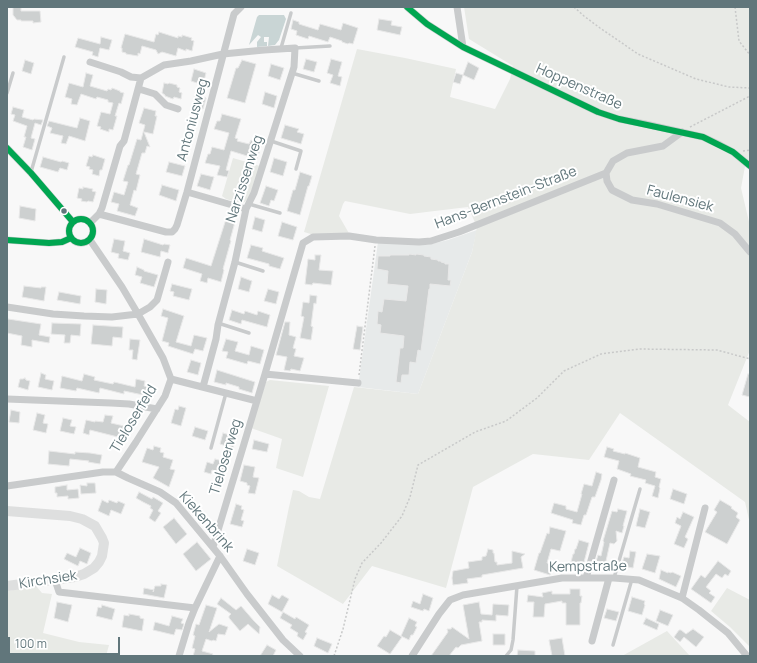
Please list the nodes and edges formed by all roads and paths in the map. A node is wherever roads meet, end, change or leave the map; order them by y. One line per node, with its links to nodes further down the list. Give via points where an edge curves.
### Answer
1 (241, 7): 11 (street, Antoniusweg, via 234,14)
2 (407, 7): 8 (street, Hoppenstraße, via 427,24)
3 (457, 7): 8 (street)
4 (574, 7): 19 (path, via 638,54 696,79)
5 (735, 7): 12 (path, via 739,40)
6 (291, 13): 10 (lane)
7 (330, 46): 9 (lane)
8 (463, 47): 24 (street, Hoppenstraße, via 598,112)
9 (295, 48): 10 (street); 16 (street, Narzissenweg)
10 (281, 49): 11 (street)
11 (223, 54): 17 (street, via 164,65); 31 (street, Antoniusweg)
12 (750, 55)
13 (64, 58): 29 (lane)
14 (90, 62): 17 (street, via 131,77)
15 (13, 73): 21 (lane)
16 (292, 73): 18 (lane); 25 (street, Narzissenweg)
17 (141, 78): 20 (street)
18 (319, 81)
19 (750, 88)
20 (139, 89): 23 (street, via 155,94 166,106); 34 (street)
21 (7, 91)
22 (750, 96): 24 (path)
23 (178, 109)
24 (682, 132): 27 (street, Hoppenstraße, via 720,145); 30 (street, Hans-Bernstein-Straße, via 663,146 627,153 613,162)
25 (271, 141): 28 (lane, via 301,151); 32 (street, Narzissenweg)
26 (7, 148): 29 (street)
27 (750, 166)
28 (296, 169)
29 (31, 173): 35 (street)
30 (606, 173): 40 (street, Hans-Bernstein-Straße, via 431,241); 42 (street, Faulensiek, via 612,190 632,200 658,204 720,223 735,234)
31 (187, 192): 32 (street); 34 (street, Antoniusweg, via 178,225 172,232 159,231)
32 (248, 206): 33 (lane); 44 (street, Narzissenweg)
33 (280, 213)
34 (99, 214): 36 (street)
35 (73, 222): 36 (street, via 84,219); 37 (street, via 69,230)
36 (90, 223): 39 (street, via 93,232)
37 (71, 238): 38 (street, via 49,243); 39 (street, via 82,244)
38 (7, 240)
39 (90, 240): 47 (street, Tieloserfeld)
40 (376, 240): 41 (street, Hans-Bernstein-Straße, via 349,236 313,237); 53 (path)
41 (303, 244): 51 (street, Tieloserweg)
42 (750, 252)
43 (168, 262): 47 (street, via 157,300)
44 (235, 262): 45 (lane); 48 (street, Narzissenweg)
45 (263, 271)
46 (7, 307): 47 (street, via 84,316 112,317)
47 (138, 314): 52 (street, Tieloserfeld, via 163,358)
48 (218, 323): 49 (lane); 54 (street, Narzissenweg)
49 (249, 333)
50 (750, 359): 80 (path, via 717,350 640,349 602,354 564,371 537,398 506,421 475,432 418,465 402,516 362,563 355,579)
51 (265, 374): 53 (street); 57 (street, Tieloserweg)
52 (171, 379): 54 (street); 58 (street, Tieloserfeld)
53 (358, 383)
54 (203, 387): 55 (street)
55 (226, 393): 57 (street); 59 (lane)
56 (7, 399): 58 (street, via 129,404)
57 (257, 402): 66 (street, Tieloserweg)
58 (157, 409): 60 (street, Tieloserfeld)
59 (211, 448)
60 (116, 472): 62 (street, Kiekenbrink); 66 (street, Kiekenbrink, via 160,492 176,503)
61 (614, 480): 68 (street)
62 (7, 486)
63 (640, 489): 69 (lane)
64 (705, 508): 74 (street)
65 (7, 511): 71 (main road, Kirchsiek, via 70,516 95,526 102,538 104,549 99,562 84,574)
66 (213, 547): 67 (street, Kiekenbrink)
67 (220, 556): 75 (street); 79 (street, Kiekenbrink, via 283,640)
68 (586, 578): 69 (street, Kempstraße); 73 (street, Kempstraße, via 562,578)
69 (611, 578): 70 (street, Kempstraße); 76 (street)
70 (632, 579): 74 (street, Kempstraße); 77 (lane)
71 (55, 580): 72 (main road, Kirchsiek); 75 (street, via 59,592)
72 (7, 586)
73 (517, 586): 81 (street, Kempstraße, via 463,595 450,600); 82 (lane, via 513,640 511,650)
74 (682, 598): 83 (street, Kempstraße, via 728,633)
75 (195, 608): 78 (street)
76 (592, 641)
77 (612, 645)
78 (179, 656)
79 (300, 656)
80 (334, 656)
81 (412, 656)
82 (506, 656)
83 (747, 656)

